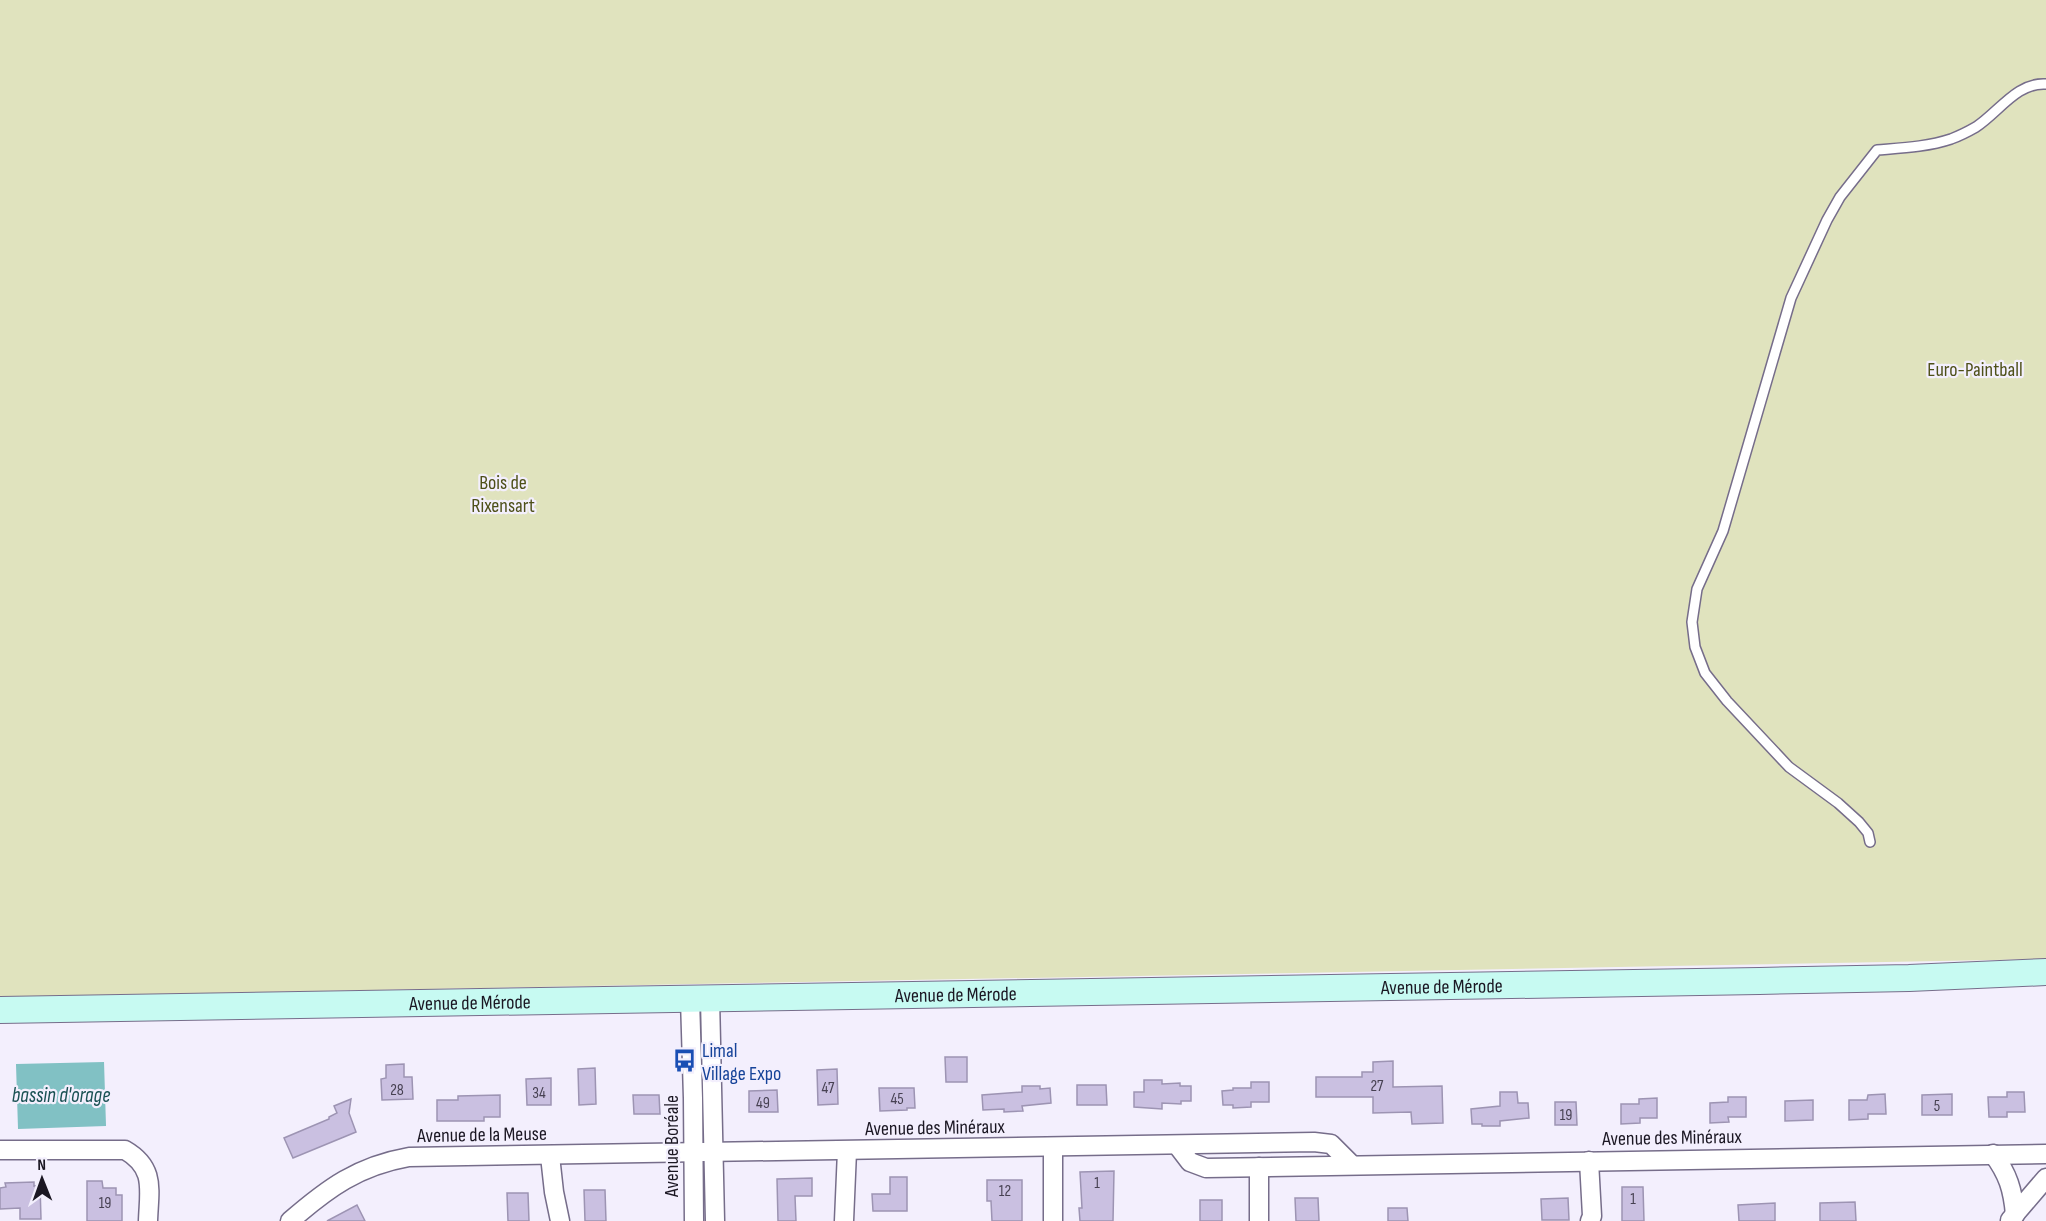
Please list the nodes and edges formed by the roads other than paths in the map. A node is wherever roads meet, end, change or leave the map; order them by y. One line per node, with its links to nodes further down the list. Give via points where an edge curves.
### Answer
1 (2046, 84): 2 (lane, via 2034,84 2015,93 1976,127 1952,139 1877,150 1840,197 1791,298 1723,531 1697,589 1692,622 1695,646 1705,673 1789,767 1859,822 1868,833)
2 (1869, 842)
3 (2046, 972): 4 (street, Avenue de Mérode)
4 (1909, 978): 5 (street, Avenue de Mérode); 6 (street, Avenue de Mérode)
5 (2046, 986)
6 (700, 998): 7 (street, Avenue de Mérode); 12 (street, Avenue Boréale); 13 (street)
7 (0, 1011)
8 (1177, 1145): 9 (street, Avenue des Minéraux); 18 (street, Avenue des Minéraux, via 1324,1142); 19 (street, Avenue des Minéraux, via 1196,1166)
9 (1053, 1147): 11 (street, Avenue des Minéraux); 28 (street)
10 (0, 1150): 22 (street, via 125,1150 136,1156 148,1172)
11 (847, 1151): 13 (street, Avenue des Minéraux); 27 (street)
12 (693, 1152): 13 (street, Avenue des Minéraux); 16 (street, Avenue de la Meuse); 25 (street, Avenue Boréale)
13 (714, 1152): 26 (street)
14 (1993, 1154): 15 (street, Avenue des Minéraux); 17 (street, Avenue des Minéraux); 21 (street, via 2010,1181)
15 (2046, 1154)
16 (550, 1156): 23 (street, Avenue de la Meuse, via 426,1156 382,1162 343,1179); 24 (street)
17 (1589, 1161): 18 (street, Avenue des Minéraux); 30 (street)
18 (1352, 1165): 19 (street, Avenue des Minéraux)
19 (1259, 1167): 29 (street)
20 (2046, 1178): 21 (street)
21 (2012, 1218)
22 (148, 1221)
23 (290, 1221)
24 (560, 1221)
25 (694, 1221)
26 (715, 1221)
27 (844, 1221)
28 (1053, 1221)
29 (1259, 1221)
30 (1590, 1221)

